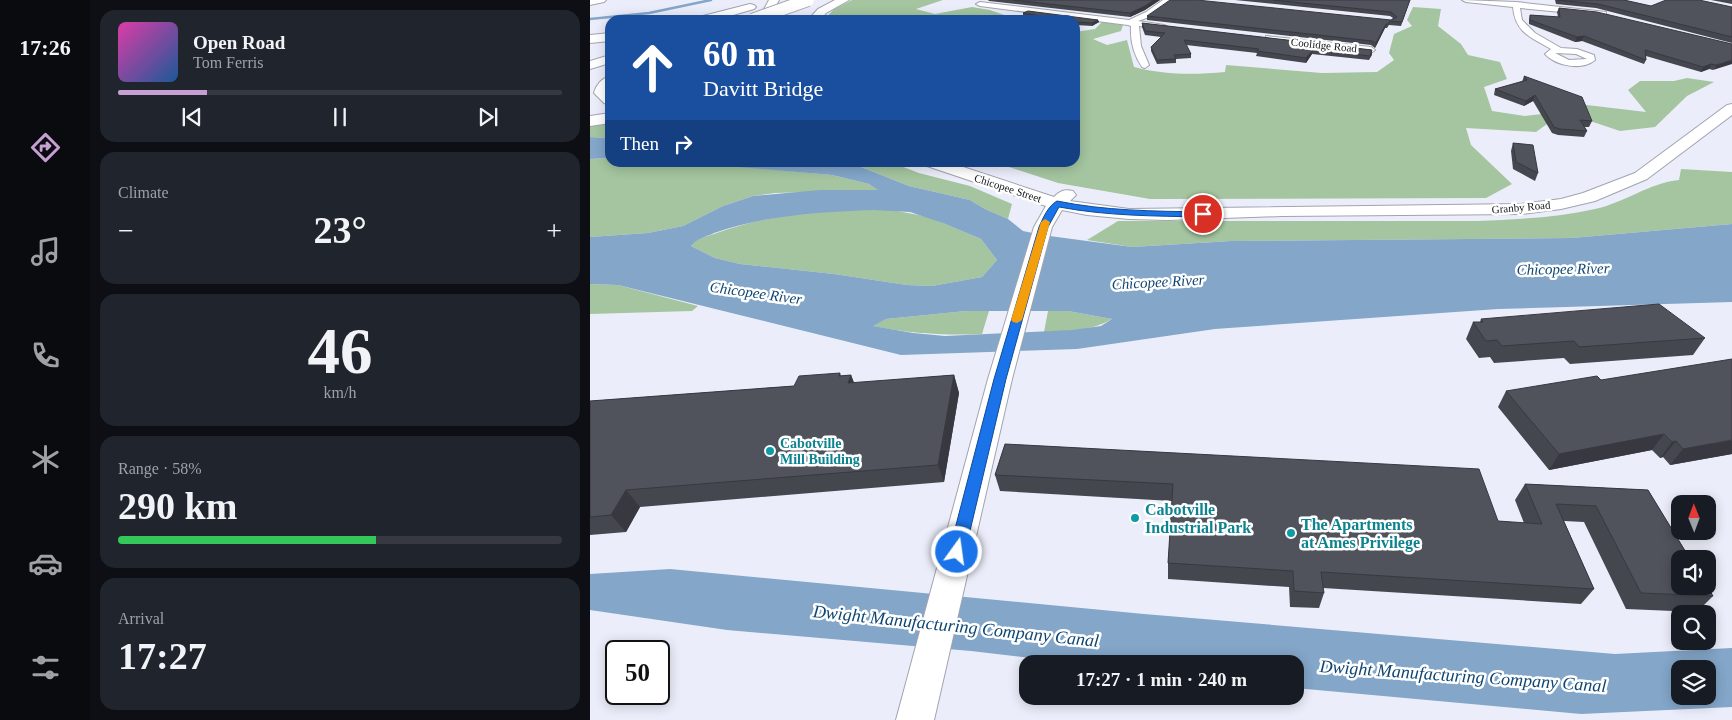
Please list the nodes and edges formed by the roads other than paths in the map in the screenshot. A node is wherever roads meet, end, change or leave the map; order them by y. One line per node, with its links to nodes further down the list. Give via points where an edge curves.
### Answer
1 (600, 0): 9 (highway)
2 (775, 0): 14 (highway); 15 (main road)
3 (786, 0): 14 (highway)
4 (791, 0): 17 (main road)
5 (808, 0): 14 (highway, bridge); 16 (highway, bridge)
6 (842, 0): 18 (highway)
7 (1168, 0): 22 (street, via 1149,14)
8 (1466, 0): 12 (street)
9 (590, 2)
10 (1538, 3): 12 (street); 21 (street)
11 (980, 4): 19 (street)
12 (1516, 4): 28 (street, via 1518,21 1522,26)
13 (1140, 8): 22 (street)
14 (749, 14)
15 (764, 15)
16 (773, 15)
17 (784, 15)
18 (818, 15)
19 (1072, 15)
20 (1080, 16): 22 (street)
21 (1613, 16)
22 (1130, 22): 23 (street); 30 (street, via 1135,25 1136,42)
23 (1174, 28)
24 (1258, 37): 27 (street, Coolidge Road)
25 (605, 38): 26 (highway)
26 (590, 39)
27 (1371, 50)
28 (1559, 50)
29 (605, 60): 31 (highway)
30 (1146, 64)
31 (590, 65)
32 (605, 69): 33 (highway)
33 (590, 74)
34 (605, 85): 35 (highway, via 602,93)
35 (605, 96)
36 (1732, 108): 39 (main road, Granby Road, via 1641,176 1576,201 1542,207 1147,215 1087,210)
37 (947, 167): 39 (main road, Chicopee Street)
38 (973, 167): 39 (main road, Chicopee Street)
39 (1062, 200): 40 (main road, via 1046,218 1000,379)
40 (915, 720)

